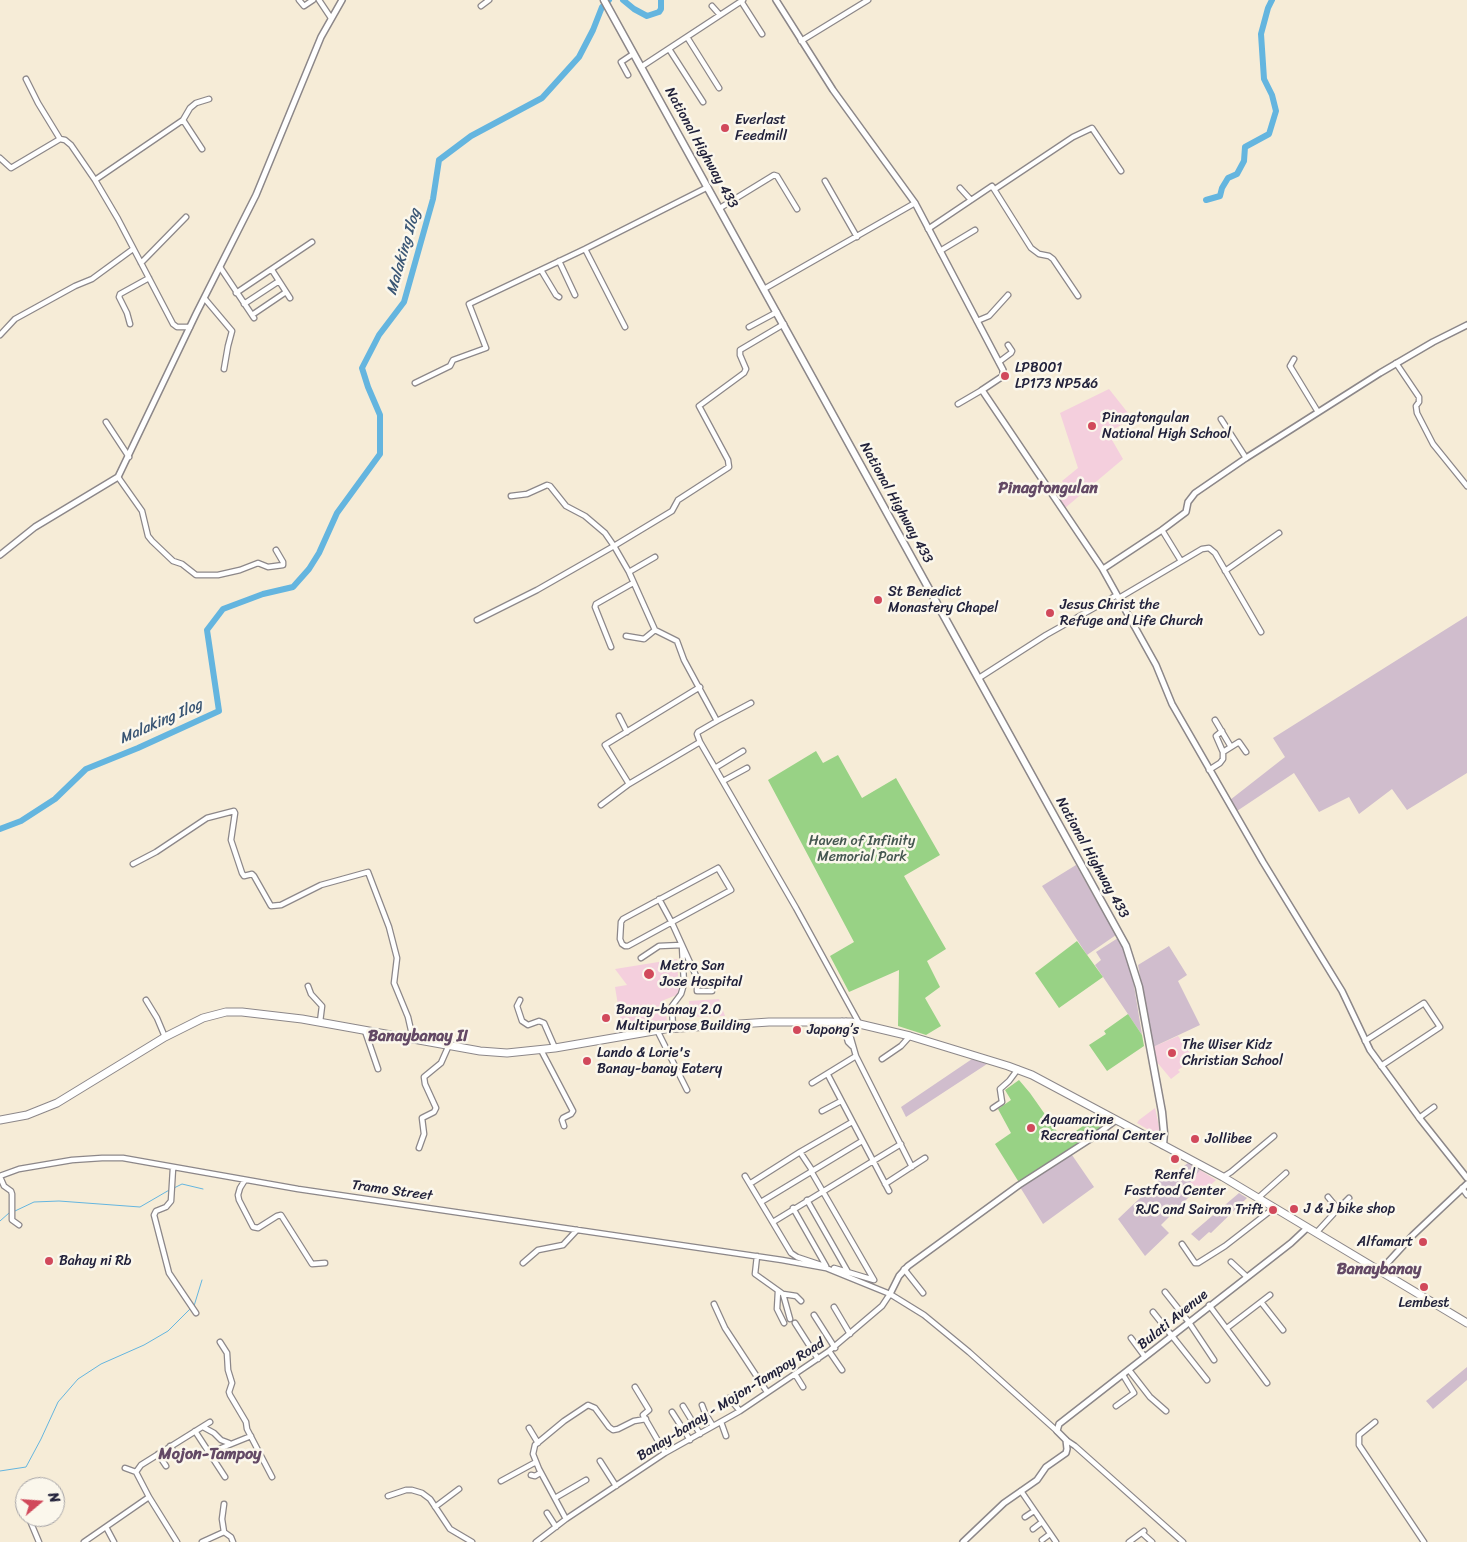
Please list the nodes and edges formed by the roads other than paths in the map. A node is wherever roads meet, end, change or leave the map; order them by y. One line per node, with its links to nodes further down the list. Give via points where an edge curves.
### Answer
1 (299, 0): 2 (street, via 304,6)
2 (313, 0)
3 (318, 0): 13 (street)
4 (342, 0): 13 (street)
5 (489, 0): 10 (street)
6 (604, 0): 18 (main road, National Highway 433)
7 (742, 0): 12 (street); 14 (street)
8 (776, 0): 16 (street)
9 (868, 0): 16 (street)
10 (481, 6)
11 (712, 6): 12 (street)
12 (720, 15): 15 (street)
13 (331, 18): 49 (street, via 256,195)
14 (762, 34)
15 (687, 37): 17 (street); 22 (street)
16 (801, 41): 36 (street)
17 (669, 49): 19 (street); 24 (street)
18 (633, 54): 19 (main road, National Highway 433); 20 (street, via 621,62)
19 (641, 67): 32 (main road, National Highway 433)
20 (628, 75)
21 (26, 79): 26 (street)
22 (719, 88)
23 (209, 99): 25 (street, via 196,103)
24 (703, 102)
25 (183, 120): 27 (street); 30 (street)
26 (60, 139): 28 (street, via 11,168); 30 (street, via 71,145)
27 (202, 149)
28 (0, 158)
29 (1121, 171): 34 (street, via 1092,128 1059,145)
30 (95, 180): 44 (street)
31 (825, 181): 42 (street)
32 (708, 187): 37 (main road, National Highway 433); 45 (street)
33 (960, 188): 35 (street)
34 (995, 189): 35 (street, via 991,186); 59 (street, via 1031,248 1053,259)
35 (971, 200): 40 (street)
36 (915, 203): 40 (street); 42 (street)
37 (720, 208): 38 (street, via 774,175); 54 (main road, National Highway 433)
38 (797, 209)
39 (186, 217): 48 (street)
40 (928, 229): 46 (street)
41 (975, 230): 46 (street)
42 (857, 237): 54 (street)
43 (312, 242): 50 (street)
44 (133, 249): 48 (street); 72 (street, via 92,278 15,319)
45 (585, 249): 47 (street); 70 (street)
46 (940, 251): 65 (street)
47 (559, 261): 51 (street); 57 (street)
48 (141, 263): 52 (street)
49 (220, 268): 56 (street); 62 (street)
50 (272, 270): 53 (street); 56 (street)
51 (541, 270): 60 (street); 78 (street, via 469,304 486,348 453,360 450,366)
52 (149, 278): 66 (street, via 120,294); 69 (street, via 173,324)
53 (279, 281): 55 (street); 63 (street)
54 (764, 289): 64 (main road, National Highway 433)
55 (286, 292): 61 (street); 63 (street, via 253,317)
56 (236, 293): 63 (street)
57 (575, 295)
58 (1008, 295): 65 (street, via 989,316)
59 (1078, 296)
60 (559, 297)
61 (290, 298)
62 (205, 299): 69 (street); 77 (street, via 232,331)
63 (244, 304)
64 (777, 312): 67 (main road, National Highway 433); 71 (street)
65 (977, 321): 75 (street)
66 (130, 324)
67 (784, 324): 91 (street, via 740,350 746,369 744,373 699,406 729,467 678,500 672,511); 106 (main road, National Highway 433)
68 (1467, 325): 76 (street)
69 (190, 327): 84 (street)
70 (625, 327)
71 (749, 327)
72 (0, 335)
73 (1008, 345): 75 (street, via 1011,353)
74 (1294, 359): 81 (street, via 1290,366)
75 (999, 362): 79 (street, via 1003,376)
76 (1396, 363): 81 (street); 87 (street, via 1419,397 1417,413 1433,444)
77 (224, 369)
78 (415, 383)
79 (982, 390): 80 (street); 96 (street)
80 (958, 404)
81 (1318, 412): 85 (street)
82 (1220, 419): 85 (street)
83 (106, 422): 84 (street)
84 (129, 458): 86 (street)
85 (1246, 458): 89 (street, via 1195,493 1186,512)
86 (118, 477): 92 (street, via 142,511 148,536 173,561 196,575 225,573 258,563 268,567 283,565); 93 (street, via 34,527)
87 (1467, 486)
88 (511, 496): 91 (street, via 550,486 566,506 585,516 605,533)
89 (1162, 530): 95 (street); 96 (street)
90 (1279, 533): 97 (street)
91 (614, 546): 98 (street); 101 (street)
92 (276, 550)
93 (0, 555)
94 (654, 557): 98 (street)
95 (1181, 560): 97 (street, via 1202,548 1209,548); 100 (street)
96 (1103, 569): 100 (street)
97 (1225, 571): 103 (street)
98 (629, 572): 99 (street)
99 (633, 583): 102 (street); 105 (street, via 596,604)
100 (1118, 596): 106 (street, via 1046,635); 121 (street)
101 (477, 620)
102 (655, 630): 104 (street, via 643,640); 107 (street, via 677,641)
103 (1261, 632)
104 (626, 636)
105 (611, 647)
106 (979, 678): 167 (main road, National Highway 433, via 1126,946 1139,987 1162,1112)
107 (700, 688): 111 (street); 113 (street)
108 (752, 702): 111 (street)
109 (619, 716): 113 (street)
110 (1215, 720): 112 (street)
111 (718, 721): 114 (street, via 698,732)
112 (1222, 731): 115 (street); 117 (street, via 1216,736)
113 (627, 732): 123 (street, via 605,745)
114 (700, 742): 119 (street); 123 (street)
115 (1231, 747): 117 (street); 118 (street, via 1239,742)
116 (743, 751): 119 (street)
117 (1223, 752): 121 (street, via 1220,763)
118 (1246, 752)
119 (715, 768): 122 (street)
120 (747, 768): 122 (street)
121 (1209, 770): 143 (street, via 1342,990)
122 (723, 781): 136 (street)
123 (629, 784): 124 (street)
124 (601, 805)
125 (133, 864): 142 (street, via 207,818 234,811 231,840 242,873 254,876 271,906 321,885 368,872 390,927 397,958 394,983)
126 (659, 900): 127 (street); 127 (street, via 622,920 622,944 628,946); 127 (street, via 718,868 727,882 731,890)
127 (672, 923): 128 (street)
128 (682, 944): 129 (street, via 659,946); 131 (street, via 697,980 697,991); 137 (street, via 684,984 672,1006)
129 (640, 958)
130 (308, 986): 135 (street, via 322,1006)
131 (712, 991)
132 (146, 1000): 141 (street)
133 (520, 1000): 145 (street, via 517,1006 522,1021 528,1025 539,1021 544,1023)
134 (844, 1021): 136 (highway); 137 (highway, via 769,1022); 147 (street)
135 (320, 1022): 138 (highway); 141 (highway, via 226,1012 203,1018)
136 (859, 1023): 140 (highway)
137 (673, 1029): 139 (highway)
138 (365, 1030): 142 (highway); 150 (street)
139 (657, 1030): 145 (highway); 154 (street)
140 (910, 1036): 148 (street); 151 (highway)
141 (165, 1037): 160 (highway, via 56,1103 27,1115)
142 (413, 1039): 144 (highway)
143 (1365, 1041): 149 (street); 149 (street, via 1424,1003 1440,1027)
144 (449, 1045): 146 (highway, via 507,1053); 168 (street, via 441,1063 424,1077 436,1108 422,1118 424,1134)
145 (555, 1048): 146 (highway)
146 (541, 1050): 163 (street, via 573,1111 563,1118)
147 (856, 1056): 152 (street); 166 (street)
148 (882, 1059)
149 (1381, 1066): 159 (street)
150 (378, 1069)
151 (1018, 1069): 157 (street, via 1000,1089 1002,1102); 161 (highway)
152 (828, 1074): 153 (street); 155 (street)
153 (812, 1083)
154 (687, 1090)
155 (841, 1101): 158 (street); 162 (street)
156 (1434, 1107): 159 (street)
157 (993, 1108)
158 (822, 1111)
159 (1419, 1118): 179 (street)
160 (0, 1120)
161 (1116, 1120): 167 (highway); 206 (street, Banay-banay - Mojon-Tampoy Road, via 1019,1185)
162 (852, 1122): 165 (street); 169 (street)
163 (564, 1126)
164 (1274, 1136): 178 (street)
165 (862, 1141): 171 (street); 174 (street)
166 (901, 1144): 171 (street); 172 (street)
167 (1163, 1144): 178 (highway)
168 (419, 1148)
169 (800, 1152): 174 (street); 181 (street)
170 (925, 1158): 172 (street)
171 (872, 1160): 182 (street); 184 (street)
172 (912, 1167): 182 (street)
173 (173, 1168): 176 (street, Tramo Street, via 102,1158 19,1169); 180 (street, Tramo Street); 222 (street, via 172,1201 154,1215 169,1273)
174 (811, 1171): 184 (street); 191 (street)
175 (1286, 1173): 188 (street)
176 (0, 1176): 196 (street, via 4,1186 11,1191 12,1220)
177 (745, 1176): 181 (street)
178 (1223, 1177): 188 (highway)
179 (1467, 1178)
180 (245, 1180): 198 (street, Tramo Street); 203 (street, via 238,1195 253,1227 258,1228 282,1215 312,1264)
181 (750, 1183): 191 (street)
182 (885, 1184): 185 (street)
183 (1466, 1185): 186 (street); 207 (street)
184 (823, 1190): 190 (street); 208 (street, via 874,1280)
185 (889, 1191)
186 (1467, 1195)
187 (1328, 1197): 194 (street)
188 (1258, 1198): 193 (highway)
189 (1349, 1198): 194 (street)
190 (807, 1200): 192 (street); 208 (street)
191 (761, 1202): 195 (street)
192 (793, 1208): 195 (street); 205 (street)
193 (1274, 1208): 197 (highway); 200 (street, via 1198,1263)
194 (1338, 1209): 199 (street)
195 (773, 1222): 205 (street, via 791,1253)
196 (19, 1225)
197 (1308, 1228): 199 (highway); 209 (street, Bulati Avenue)
198 (577, 1230): 201 (street, Tramo Street); 204 (street, via 563,1245 538,1250)
199 (1316, 1233): 207 (highway)
200 (1182, 1244)
201 (757, 1256): 210 (street, via 755,1274); 214 (street, Tramo Street, via 826,1268)
202 (1232, 1262): 209 (street)
203 (325, 1263)
204 (523, 1263)
205 (826, 1266): 208 (street)
206 (904, 1270): 212 (street); 214 (street, Banay-banay - Mojon-Tampoy Road)
207 (1380, 1271): 228 (highway)
208 (848, 1272)
209 (1246, 1276): 219 (street, Bulati Avenue)
210 (778, 1291): 213 (street); 226 (street, via 778,1309)
211 (1164, 1292): 225 (street)
212 (923, 1293)
213 (783, 1294): 216 (street, via 796,1296); 224 (street)
214 (890, 1294): 231 (street, Banay-banay - Mojon-Tampoy Road, via 882,1306); 264 (street, Tramo Street, via 938,1325)
215 (1270, 1295): 217 (street)
216 (801, 1301)
217 (1261, 1302): 229 (street); 230 (street)
218 (714, 1304): 248 (street, via 725,1328)
219 (1210, 1305): 225 (street, Bulati Avenue); 229 (street)
220 (834, 1307): 231 (street)
221 (1153, 1312): 232 (street)
222 (196, 1313)
223 (814, 1315): 235 (street)
224 (790, 1319)
225 (1188, 1321): 232 (street, Bulati Avenue); 239 (street)
226 (784, 1323)
227 (795, 1323): 238 (street)
228 (1467, 1323)
229 (1227, 1328): 245 (street)
230 (1283, 1330)
231 (850, 1334): 235 (street, Banay-banay - Mojon-Tampoy Road)
232 (1172, 1335): 237 (street, Bulati Avenue); 244 (street)
233 (1131, 1338): 237 (street)
234 (220, 1342): 266 (street, via 227,1353 232,1383 229,1392)
235 (835, 1348): 236 (street, Banay-banay - Mojon-Tampoy Road)
236 (830, 1352): 238 (street, Banay-banay - Mojon-Tampoy Road); 240 (street)
237 (1145, 1357): 241 (street, Bulati Avenue)
238 (818, 1359): 242 (street, Banay-banay - Mojon-Tampoy Road)
239 (1214, 1360)
240 (842, 1370)
241 (1130, 1370): 243 (street, Bulati Avenue); 254 (street, via 1150,1397)
242 (795, 1374): 247 (street); 248 (street, Banay-banay - Mojon-Tampoy Road)
243 (1123, 1375): 252 (street, via 1134,1393); 264 (street, Bulati Avenue, via 1059,1424)
244 (1207, 1380)
245 (1267, 1383)
246 (635, 1387): 256 (street, via 648,1409 643,1414)
247 (803, 1387)
248 (767, 1392): 253 (street, Banay-banay - Mojon-Tampoy Road)
249 (729, 1398): 253 (street)
250 (702, 1405): 261 (street)
251 (683, 1406): 265 (street)
252 (1116, 1406)
253 (740, 1411): 258 (street, Banay-banay - Mojon-Tampoy Road)
254 (1166, 1411)
255 (672, 1412): 268 (street)
256 (646, 1419): 271 (street, via 613,1430 595,1408 588,1405); 274 (street)
257 (210, 1422): 260 (street)
258 (721, 1422): 261 (street, Banay-banay - Mojon-Tampoy Road); 267 (street)
259 (1375, 1422): 321 (street, via 1359,1435 1359,1445)
260 (203, 1426): 263 (street); 270 (street)
261 (713, 1426): 265 (street, Banay-banay - Mojon-Tampoy Road)
262 (529, 1428): 271 (street)
263 (195, 1431): 272 (street); 273 (street)
264 (1057, 1432): 269 (street)
265 (700, 1434): 268 (street, Banay-banay - Mojon-Tampoy Road)
266 (251, 1436): 273 (street); 285 (street)
267 (726, 1436)
268 (690, 1440): 274 (street, Banay-banay - Mojon-Tampoy Road)
269 (1066, 1440): 290 (street, via 1066,1452); 320 (street)
270 (229, 1443)
271 (538, 1443): 278 (street, via 533,1449)
272 (170, 1446): 275 (street); 276 (street)
273 (209, 1453): 284 (street)
274 (666, 1453): 288 (street, Banay-banay - Mojon-Tampoy Road)
275 (158, 1454): 279 (street); 281 (street)
276 (179, 1459)
277 (600, 1461): 288 (street)
278 (536, 1462): 282 (street); 287 (street)
279 (166, 1466)
280 (125, 1468): 281 (street)
281 (136, 1472): 292 (street)
282 (540, 1472): 283 (street, via 534,1476); 293 (street)
283 (531, 1474)
284 (224, 1477)
285 (272, 1477)
286 (586, 1480): 293 (street)
287 (501, 1481)
288 (616, 1486): 299 (street, Banay-banay - Mojon-Tampoy Road)
289 (459, 1490): 295 (street)
290 (1021, 1492): 296 (street); 316 (street, via 1004,1503)
291 (388, 1496): 295 (street, via 412,1490 425,1495)
292 (149, 1498): 302 (street); 311 (street)
293 (555, 1498): 299 (street)
294 (224, 1504): 305 (street)
295 (435, 1507): 314 (street, via 450,1529)
296 (1034, 1511): 298 (street); 300 (street)
297 (547, 1513): 303 (street)
298 (1025, 1517)
299 (566, 1519): 303 (street, Banay-banay - Mojon-Tampoy Road)
300 (1042, 1522): 304 (street); 306 (street)
301 (33, 1527): 308 (street)
302 (106, 1527): 309 (street); 310 (street)
303 (556, 1527): 315 (street, Banay-banay - Mojon-Tampoy Road)
304 (1033, 1529)
305 (224, 1532): 312 (street); 313 (street)
306 (1050, 1534): 307 (street); 317 (street)
307 (1042, 1540)
308 (39, 1542)
309 (84, 1542)
310 (114, 1542)
311 (177, 1542)
312 (202, 1542)
313 (233, 1542)
314 (472, 1542)
315 (536, 1542)
316 (963, 1542)
317 (1056, 1542)
318 (1129, 1542): 319 (street, via 1143,1532)
319 (1152, 1542)
320 (1183, 1542)
321 (1424, 1542)

